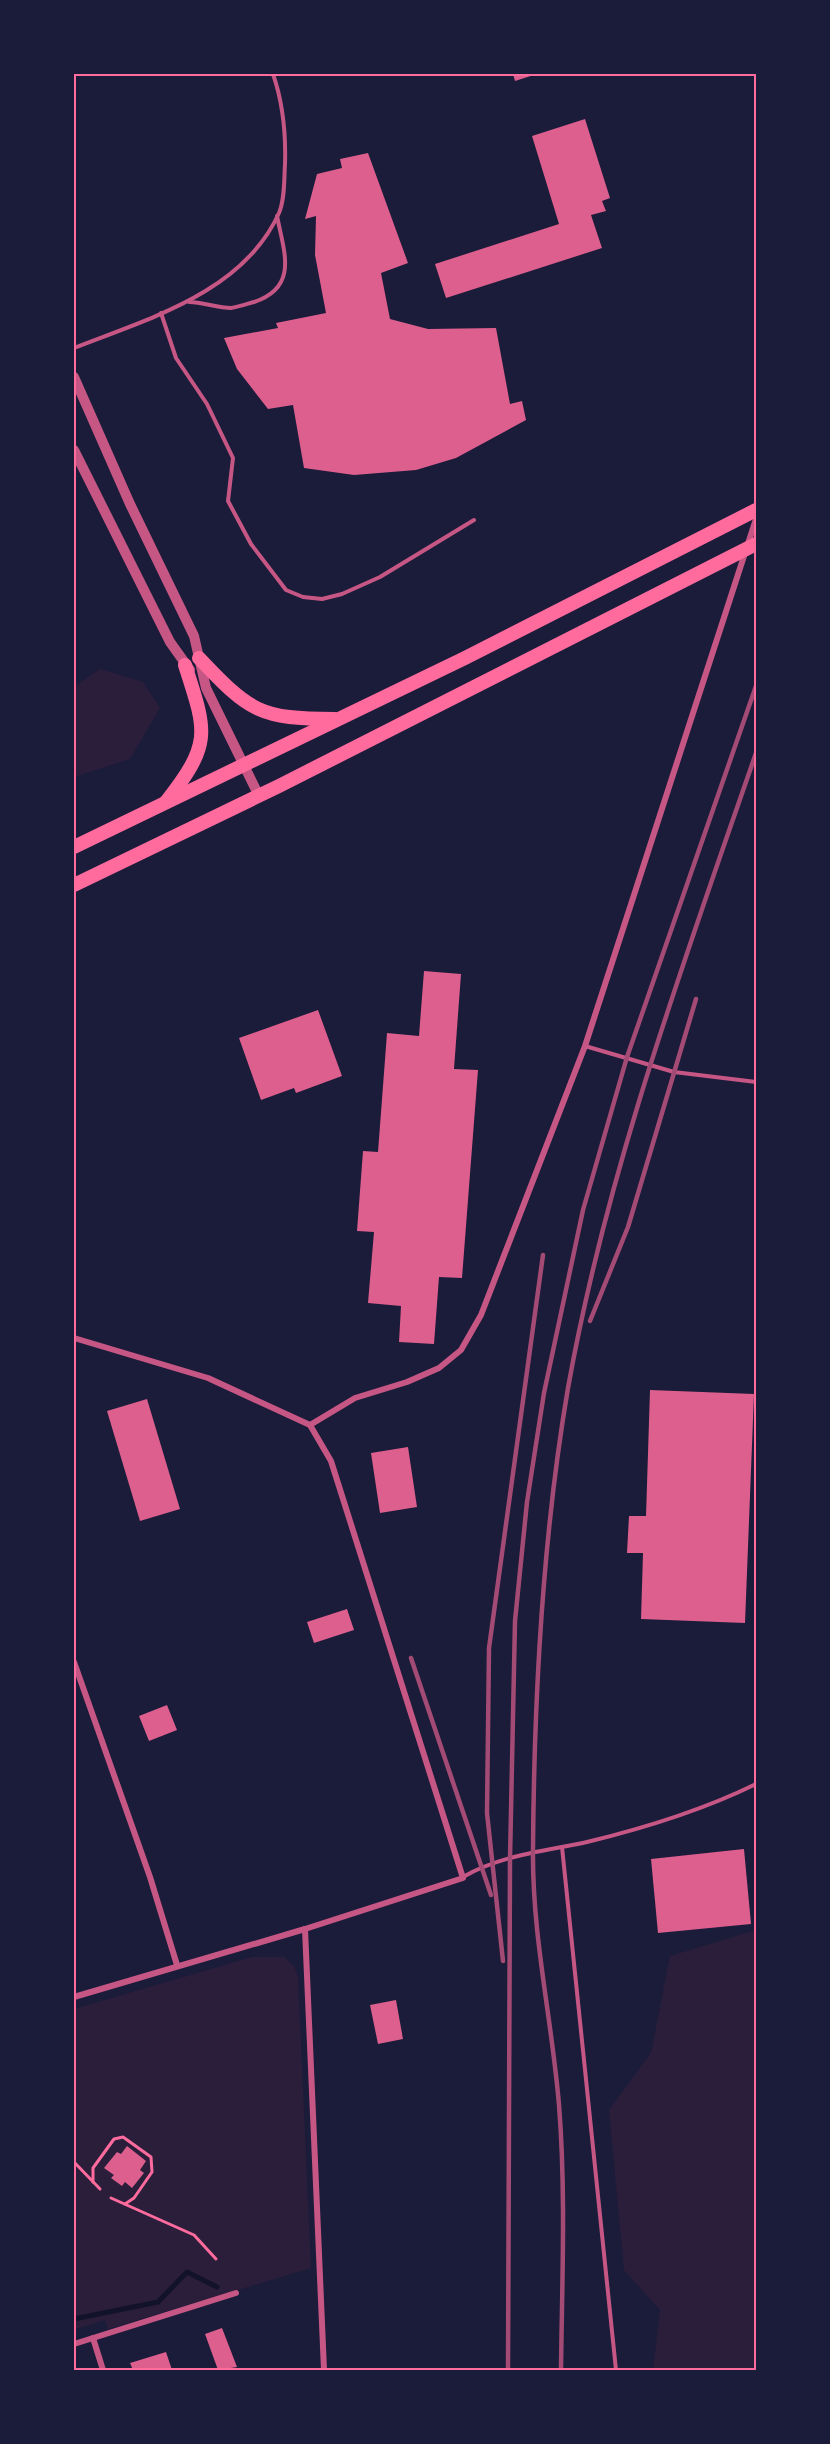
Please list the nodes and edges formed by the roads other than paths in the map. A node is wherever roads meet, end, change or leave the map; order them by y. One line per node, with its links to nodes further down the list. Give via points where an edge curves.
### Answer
1 (273, 74): 2 (lane, via 285,132 283,186)
2 (277, 216): 3 (lane, via 245,260); 3 (lane, via 286,270 275,291 232,308)
3 (189, 302): 4 (lane)
4 (161, 313): 5 (lane); 10 (lane, via 176,358 207,404 233,458 228,501 251,544 286,590 322,599 342,594 380,577)
5 (74, 348)
6 (74, 377): 12 (street, via 194,636)
7 (74, 450): 13 (street)
8 (756, 510): 15 (highway)
9 (756, 519): 21 (street)
10 (474, 520)
11 (756, 544): 17 (highway)
12 (199, 658): 14 (street); 15 (highway, via 233,693 261,712 294,719)
13 (185, 665): 14 (street); 18 (highway, via 202,718 201,742 190,771)
14 (206, 688): 16 (street)
15 (340, 719): 16 (highway)
16 (245, 766): 17 (street); 18 (highway)
17 (259, 796): 20 (highway)
18 (165, 804): 19 (highway)
19 (74, 847)
20 (74, 885)
21 (585, 1046): 22 (lane, via 674,1072); 24 (street, via 481,1315 461,1350 439,1368 354,1398)
22 (756, 1082)
23 (74, 1338): 24 (street, via 208,1378)
24 (310, 1425): 28 (street, via 331,1461)
25 (74, 1662): 30 (street)
26 (756, 1784): 27 (lane, via 717,1803)
27 (562, 1847): 28 (lane, via 482,1866); 37 (lane)
28 (463, 1878): 29 (street)
29 (305, 1929): 30 (street); 36 (street)
30 (177, 1965): 31 (street)
31 (74, 1997)
32 (236, 2293): 33 (street)
33 (93, 2338): 34 (street); 35 (street)
34 (74, 2344)
35 (103, 2370)
36 (324, 2370)
37 (616, 2370)

